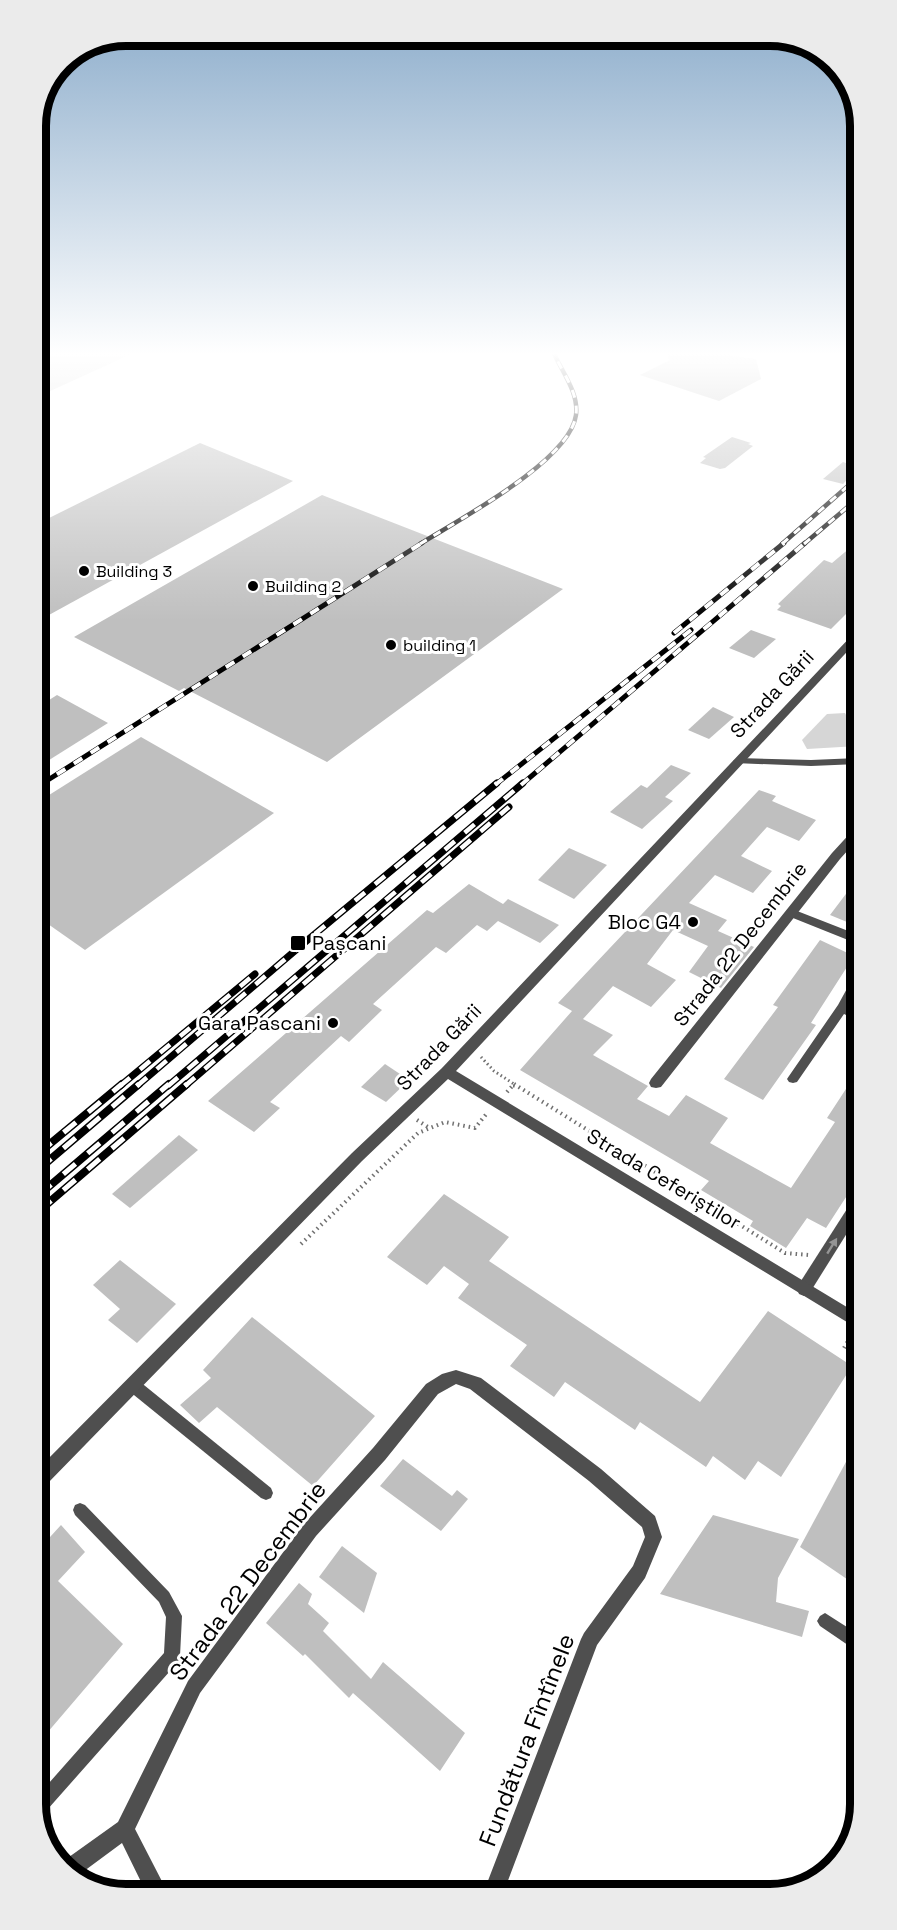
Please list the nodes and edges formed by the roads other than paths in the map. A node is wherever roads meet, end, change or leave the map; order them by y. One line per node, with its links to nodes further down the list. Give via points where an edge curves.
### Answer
1 (850, 642): 2 (street, Strada Gării)
2 (738, 761): 3 (street); 10 (street, Strada Gării)
3 (850, 762)
4 (850, 842): 5 (street, Strada 22 Decembrie)
5 (792, 913): 6 (lane); 12 (street, Strada 22 Decembrie)
6 (850, 936)
7 (850, 993): 8 (lane)
8 (842, 1008): 9 (lane); 11 (lane)
9 (850, 1012)
10 (447, 1072): 14 (street, Strada Ceferiștilor); 17 (street, Strada Gării, via 357,1158)
11 (794, 1079)
12 (656, 1083)
13 (850, 1216): 14 (street, one-way to 13)
14 (804, 1289): 15 (street, Strada Ceferiștilor)
15 (850, 1317)
16 (475, 1383): 24 (street, Strada 22 Decembrie, via 448,1378 432,1389 310,1530 194,1688); 27 (street, Fundătura Fîntînele, via 595,1475 649,1522 654,1537 639,1572 590,1639)
17 (134, 1386): 18 (street, Strada Gării); 19 (lane)
18 (46, 1473)
19 (267, 1493)
20 (80, 1510): 23 (lane, via 164,1598 174,1616 172,1656)
21 (825, 1620): 22 (lane)
22 (850, 1638)
23 (46, 1798)
24 (124, 1829): 25 (street); 26 (street)
25 (75, 1865)
26 (153, 1883)
27 (497, 1884)

